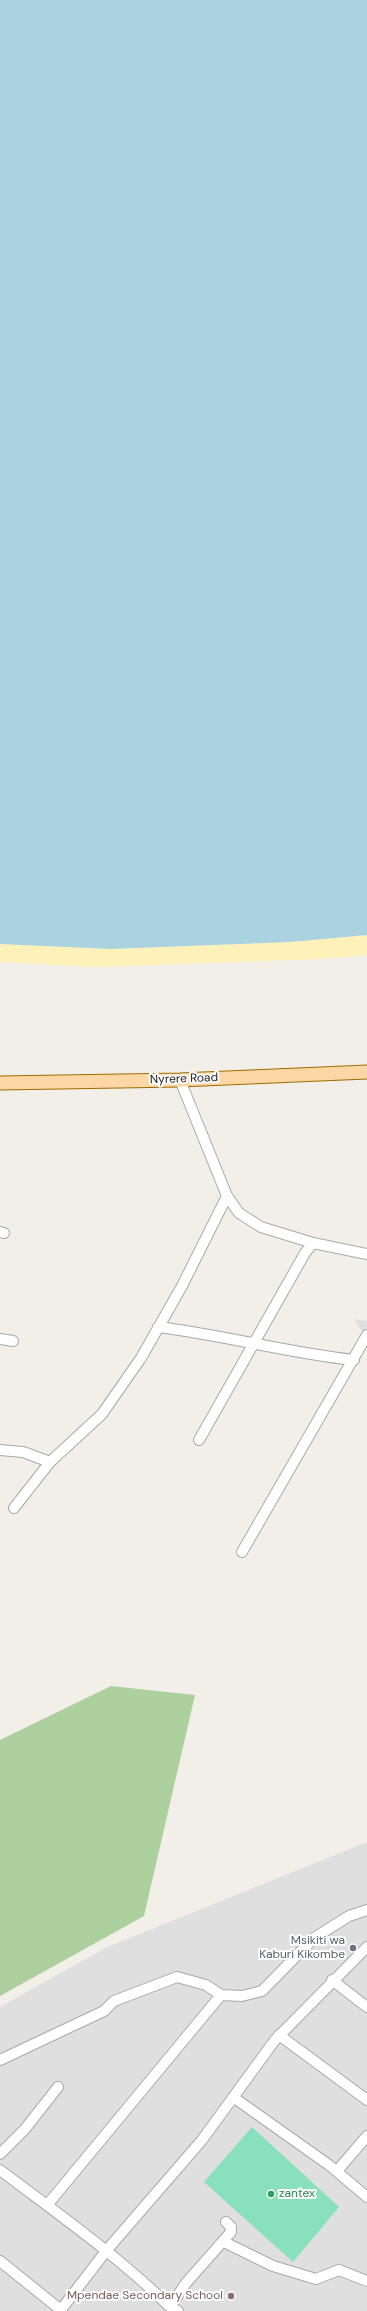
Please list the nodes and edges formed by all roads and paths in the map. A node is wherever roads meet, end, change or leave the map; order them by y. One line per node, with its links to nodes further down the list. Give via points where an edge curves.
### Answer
1 (367, 1072): 4 (main road, Nyrere Road)
2 (367, 1079): 4 (main road, Nyrere Road)
3 (0, 1083): 4 (main road, Nyrere Road)
4 (181, 1083): 5 (main road, Nyrere Road); 6 (street)
5 (0, 1092)
6 (227, 1196): 7 (street, via 239,1213 250,1221); 9 (street)
7 (313, 1243): 8 (street); 13 (street, via 304,1253)
8 (367, 1254)
9 (158, 1328): 13 (street); 17 (street, via 141,1358 102,1414)
10 (367, 1335): 14 (street)
11 (0, 1339): 12 (street)
12 (13, 1340)
13 (253, 1344): 14 (street, via 308,1355); 15 (street)
14 (354, 1360): 19 (street)
15 (199, 1440)
16 (0, 1450): 17 (street, via 23,1452)
17 (50, 1462): 18 (street)
18 (14, 1508)
19 (242, 1552)
20 (367, 1910): 23 (street, via 349,1916 314,1938 262,1990 242,1996)
21 (367, 1947): 22 (street)
22 (332, 1980): 24 (street); 25 (street)
23 (221, 1995): 26 (street, via 206,1985 177,1977 114,2002 104,2011); 35 (street)
24 (367, 2007)
25 (279, 2035): 28 (street); 29 (street)
26 (0, 2060)
27 (58, 2087): 31 (street, via 25,2129)
28 (233, 2097): 33 (street); 38 (street, via 197,2146)
29 (367, 2100)
30 (367, 2136): 33 (street)
31 (0, 2154)
32 (0, 2170): 35 (street)
33 (337, 2171): 34 (street)
34 (367, 2197)
35 (48, 2204): 38 (street)
36 (226, 2222): 37 (street, via 232,2230)
37 (224, 2242): 40 (street, via 273,2266 316,2278 338,2270); 41 (street, via 186,2283)
38 (106, 2251): 41 (street); 42 (street)
39 (0, 2261): 42 (street)
40 (367, 2281)
41 (174, 2309)
42 (61, 2311)

